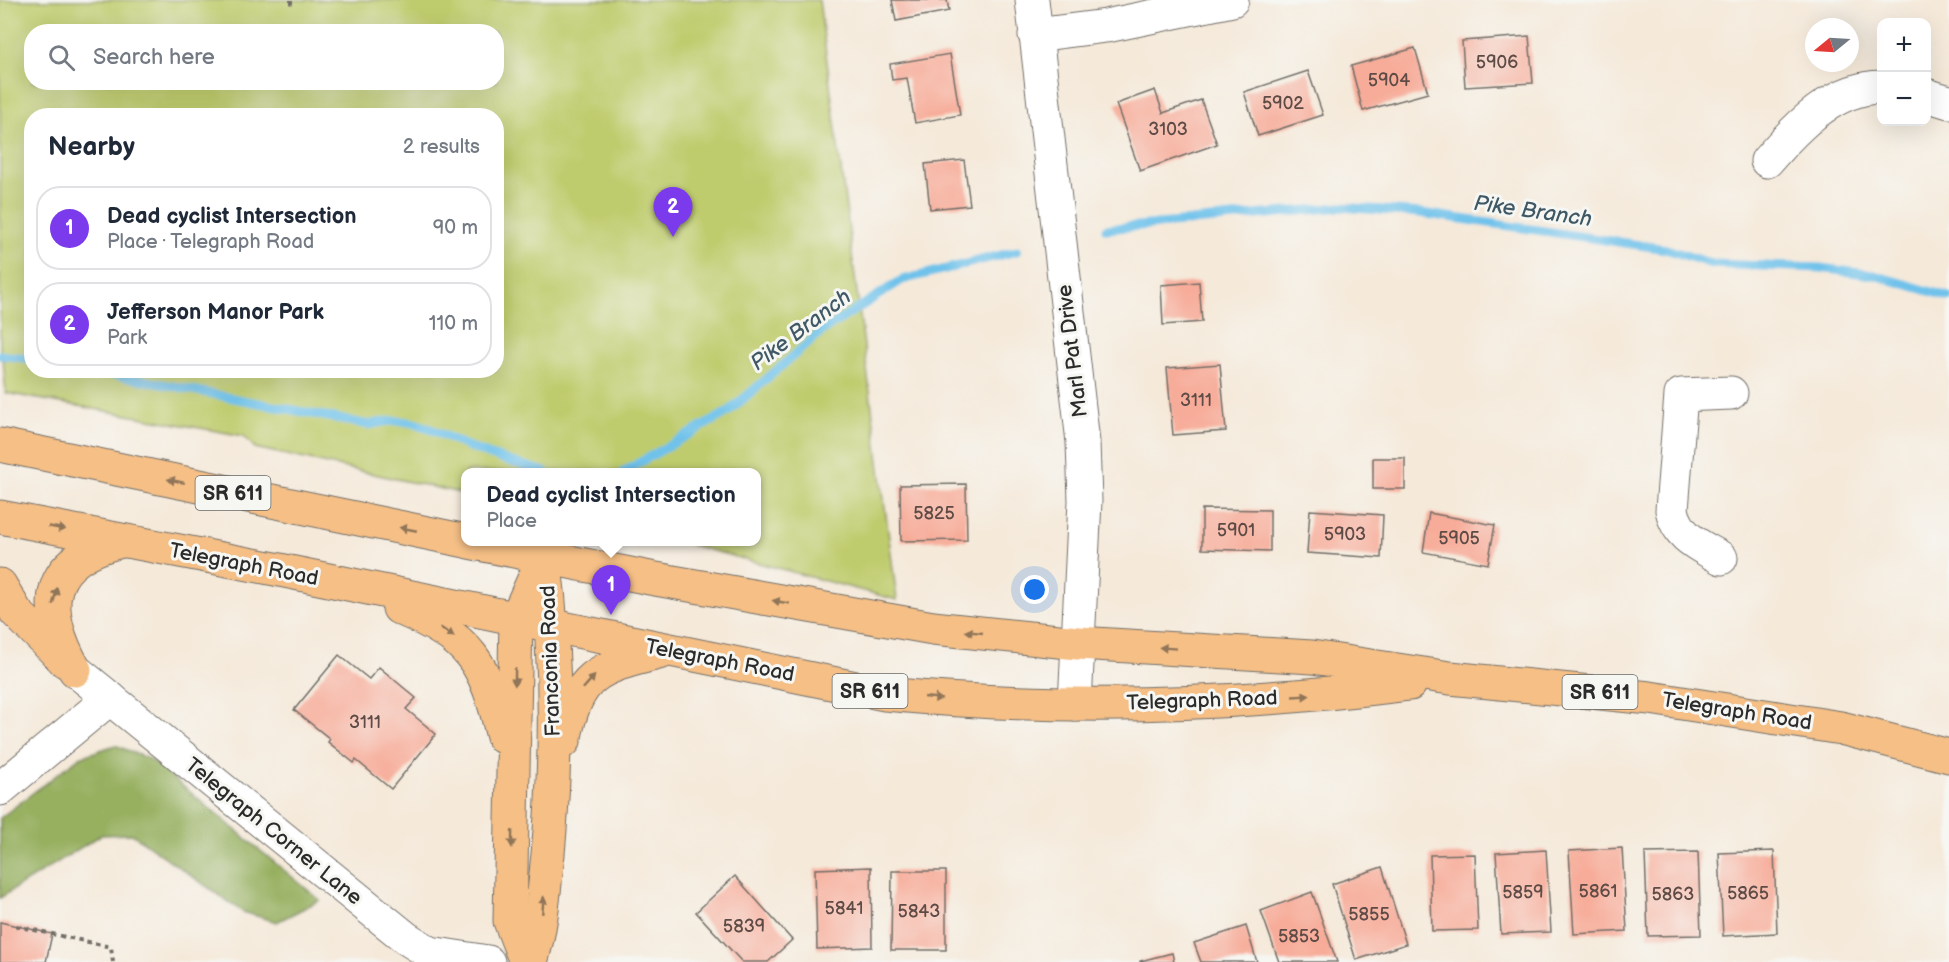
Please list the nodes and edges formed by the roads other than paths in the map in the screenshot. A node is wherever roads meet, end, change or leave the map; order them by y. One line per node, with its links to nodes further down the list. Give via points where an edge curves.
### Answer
1 (1032, 0): 3 (street, Marl Pat Drive)
2 (1232, 0): 3 (street, via 1106,26)
3 (1035, 35): 20 (street, Marl Pat Drive, via 1083,454 1085,501)
4 (1877, 87): 7 (street, via 1858,88 1842,95 1791,132)
5 (1931, 97): 6 (street)
6 (1949, 102)
7 (1767, 160)
8 (1731, 393): 15 (street, via 1681,395 1672,510 1682,535)
9 (0, 444): 11 (main road, Telegraph Road / SR 611, one-way to 9)
10 (0, 517): 12 (main road, Telegraph Road / SR 611, one-way to 12)
11 (461, 540)
12 (123, 541): 16 (main road, Telegraph Road / SR 611); 22 (main road, one-way to 12, via 55,626 52,609 58,584 78,558)
13 (493, 546): 14 (main road, Telegraph Road / SR 611)
14 (544, 556): 18 (main road, Franconia Road); 19 (main road, Franconia Road); 20 (main road, Telegraph Road / SR 611, one-way to 14, via 933,628)
15 (1721, 558)
16 (274, 569): 18 (main road, Telegraph Road / SR 611); 27 (main road, one-way to 27, via 396,607 451,633 466,646 490,687)
17 (0, 585): 22 (main road, via 16,612)
18 (516, 619): 19 (main road, Telegraph Road / SR 611); 27 (main road, Franconia Road, one-way to 27)
19 (553, 627): 21 (main road, Telegraph Road / SR 611); 29 (main road, Franconia Road)
20 (1078, 643): 23 (main road, Telegraph Road / SR 611, one-way to 20, via 1312,657); 25 (street, Marl Pat Drive)
21 (669, 650): 25 (main road, Telegraph Road / SR 611, one-way to 25, via 885,694 964,702); 29 (main road, one-way to 21, via 567,724 576,699 590,678 608,667)
22 (75, 670): 24 (street, Telegraph Corner Lane)
23 (1450, 678): 25 (main road, Telegraph Road / SR 611, one-way to 23, via 1318,695); 26 (main road, Telegraph Road / SR 611, via 1712,707 1841,728)
24 (110, 698): 28 (street); 30 (street, Telegraph Corner Lane, via 414,943 437,955)
25 (1075, 704)
26 (1949, 756)
27 (513, 780): 31 (main road, Franconia Road, one-way to 31, via 510,921)
28 (0, 789)
29 (553, 796): 31 (main road, Franconia Road, one-way to 29, via 540,932)
30 (488, 962)
31 (528, 962)

